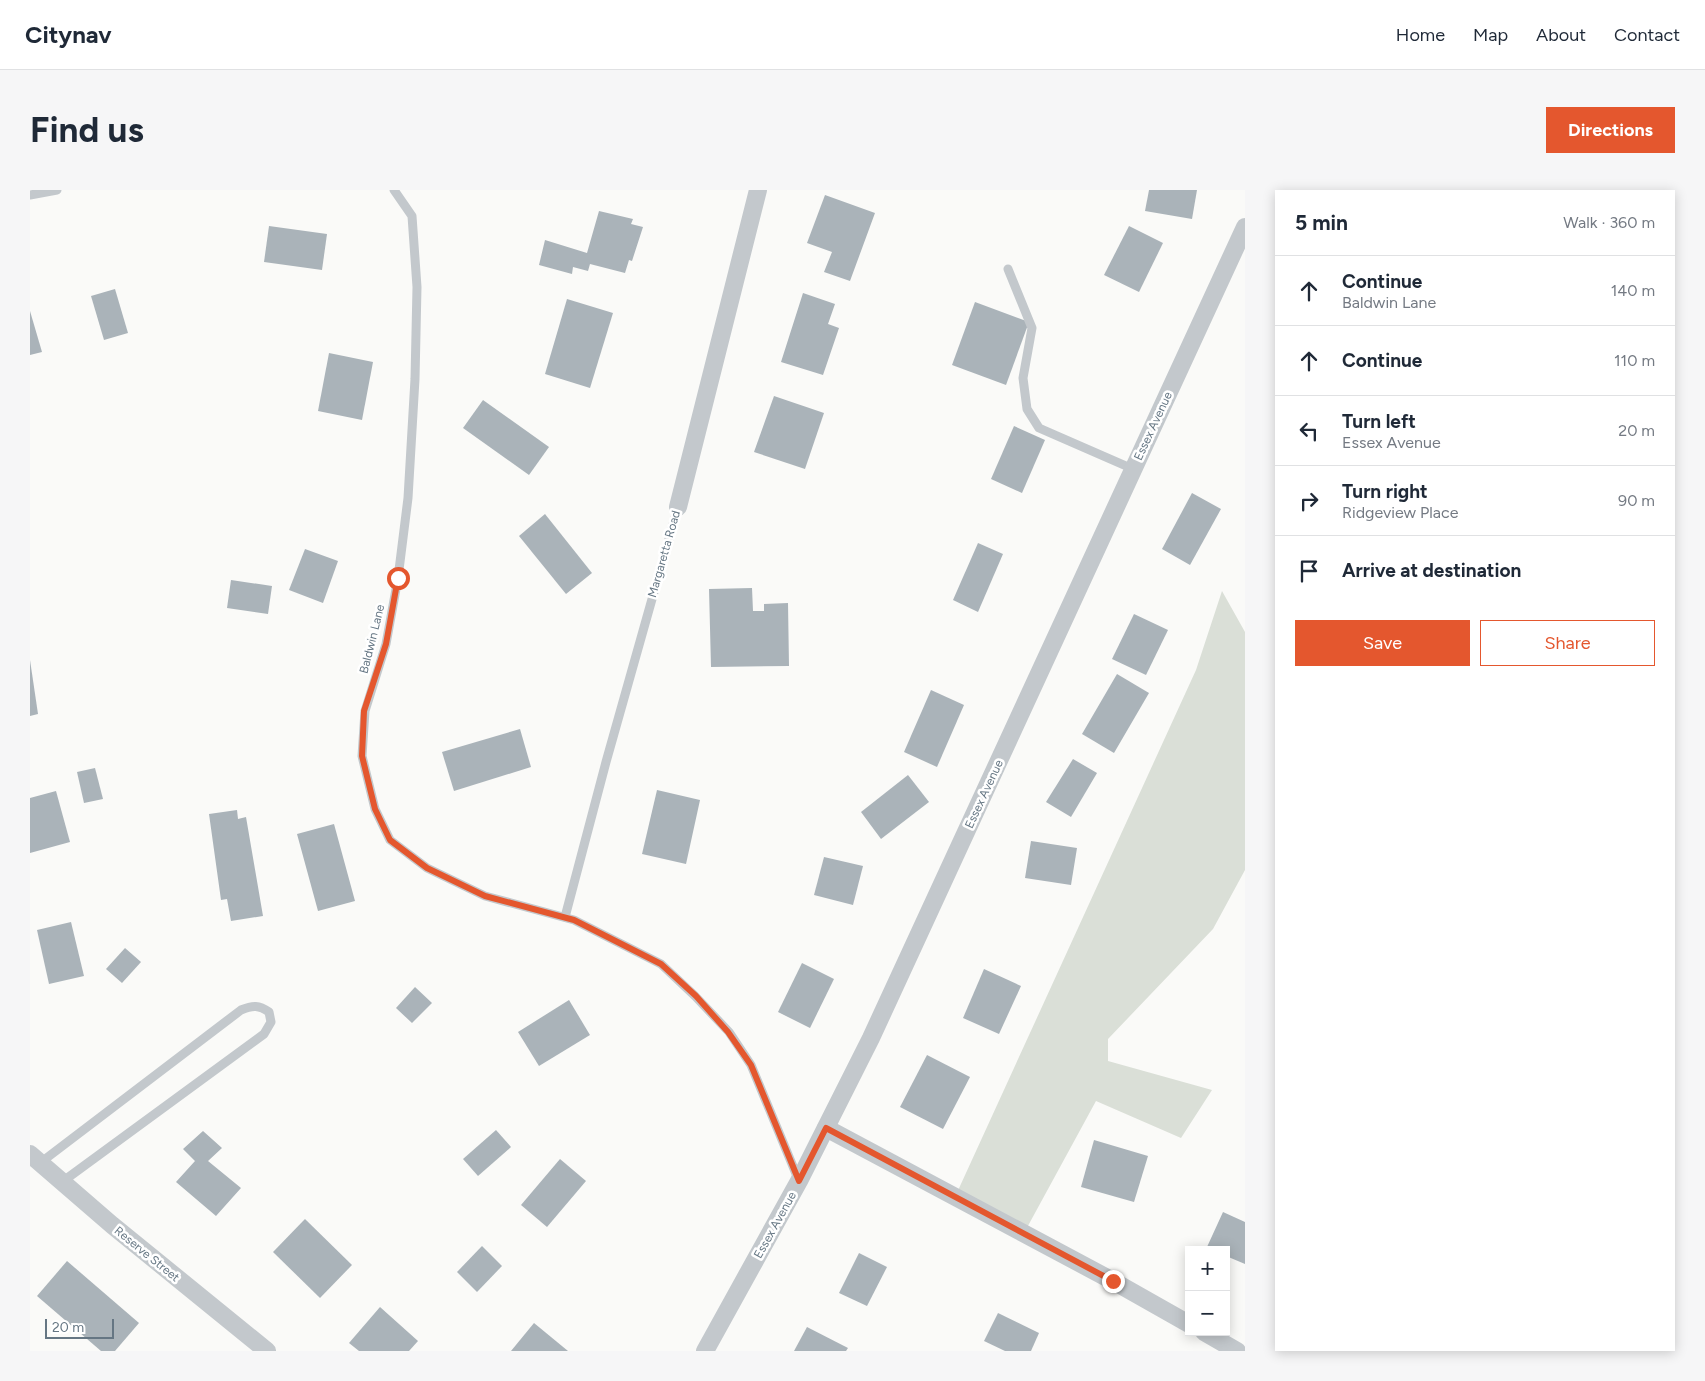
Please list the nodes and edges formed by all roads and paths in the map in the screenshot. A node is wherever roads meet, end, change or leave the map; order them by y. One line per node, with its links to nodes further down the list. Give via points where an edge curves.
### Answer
1 (57, 190): 4 (lane)
2 (394, 190): 9 (lane, Baldwin Lane, via 412,216 417,287 415,379 408,498 398,578 386,644 364,711 362,756 375,809 390,840 427,868 485,896)
3 (758, 190): 8 (street, Margaretta Road)
4 (30, 195)
5 (1245, 228): 7 (street, Essex Avenue)
6 (1008, 269): 7 (lane, via 1032,328 1023,378 1031,417 1039,428)
7 (1133, 469): 10 (street, Essex Avenue, via 871,1038)
8 (678, 507): 9 (lane, Margaretta Road)
9 (565, 917): 12 (lane, Baldwin Lane, via 661,964 728,1032 751,1065)
10 (826, 1128): 12 (street, Essex Avenue); 14 (street)
11 (35, 1159): 13 (street, Reserve Street); 13 (lane, via 241,1010 261,1006 269,1012 271,1022 264,1034)
12 (799, 1181): 17 (street, Essex Avenue)
13 (62, 1182): 16 (street, Reserve Street)
14 (1185, 1322)
15 (1211, 1336): 18 (street)
16 (267, 1351)
17 (705, 1351)
18 (1237, 1351)

